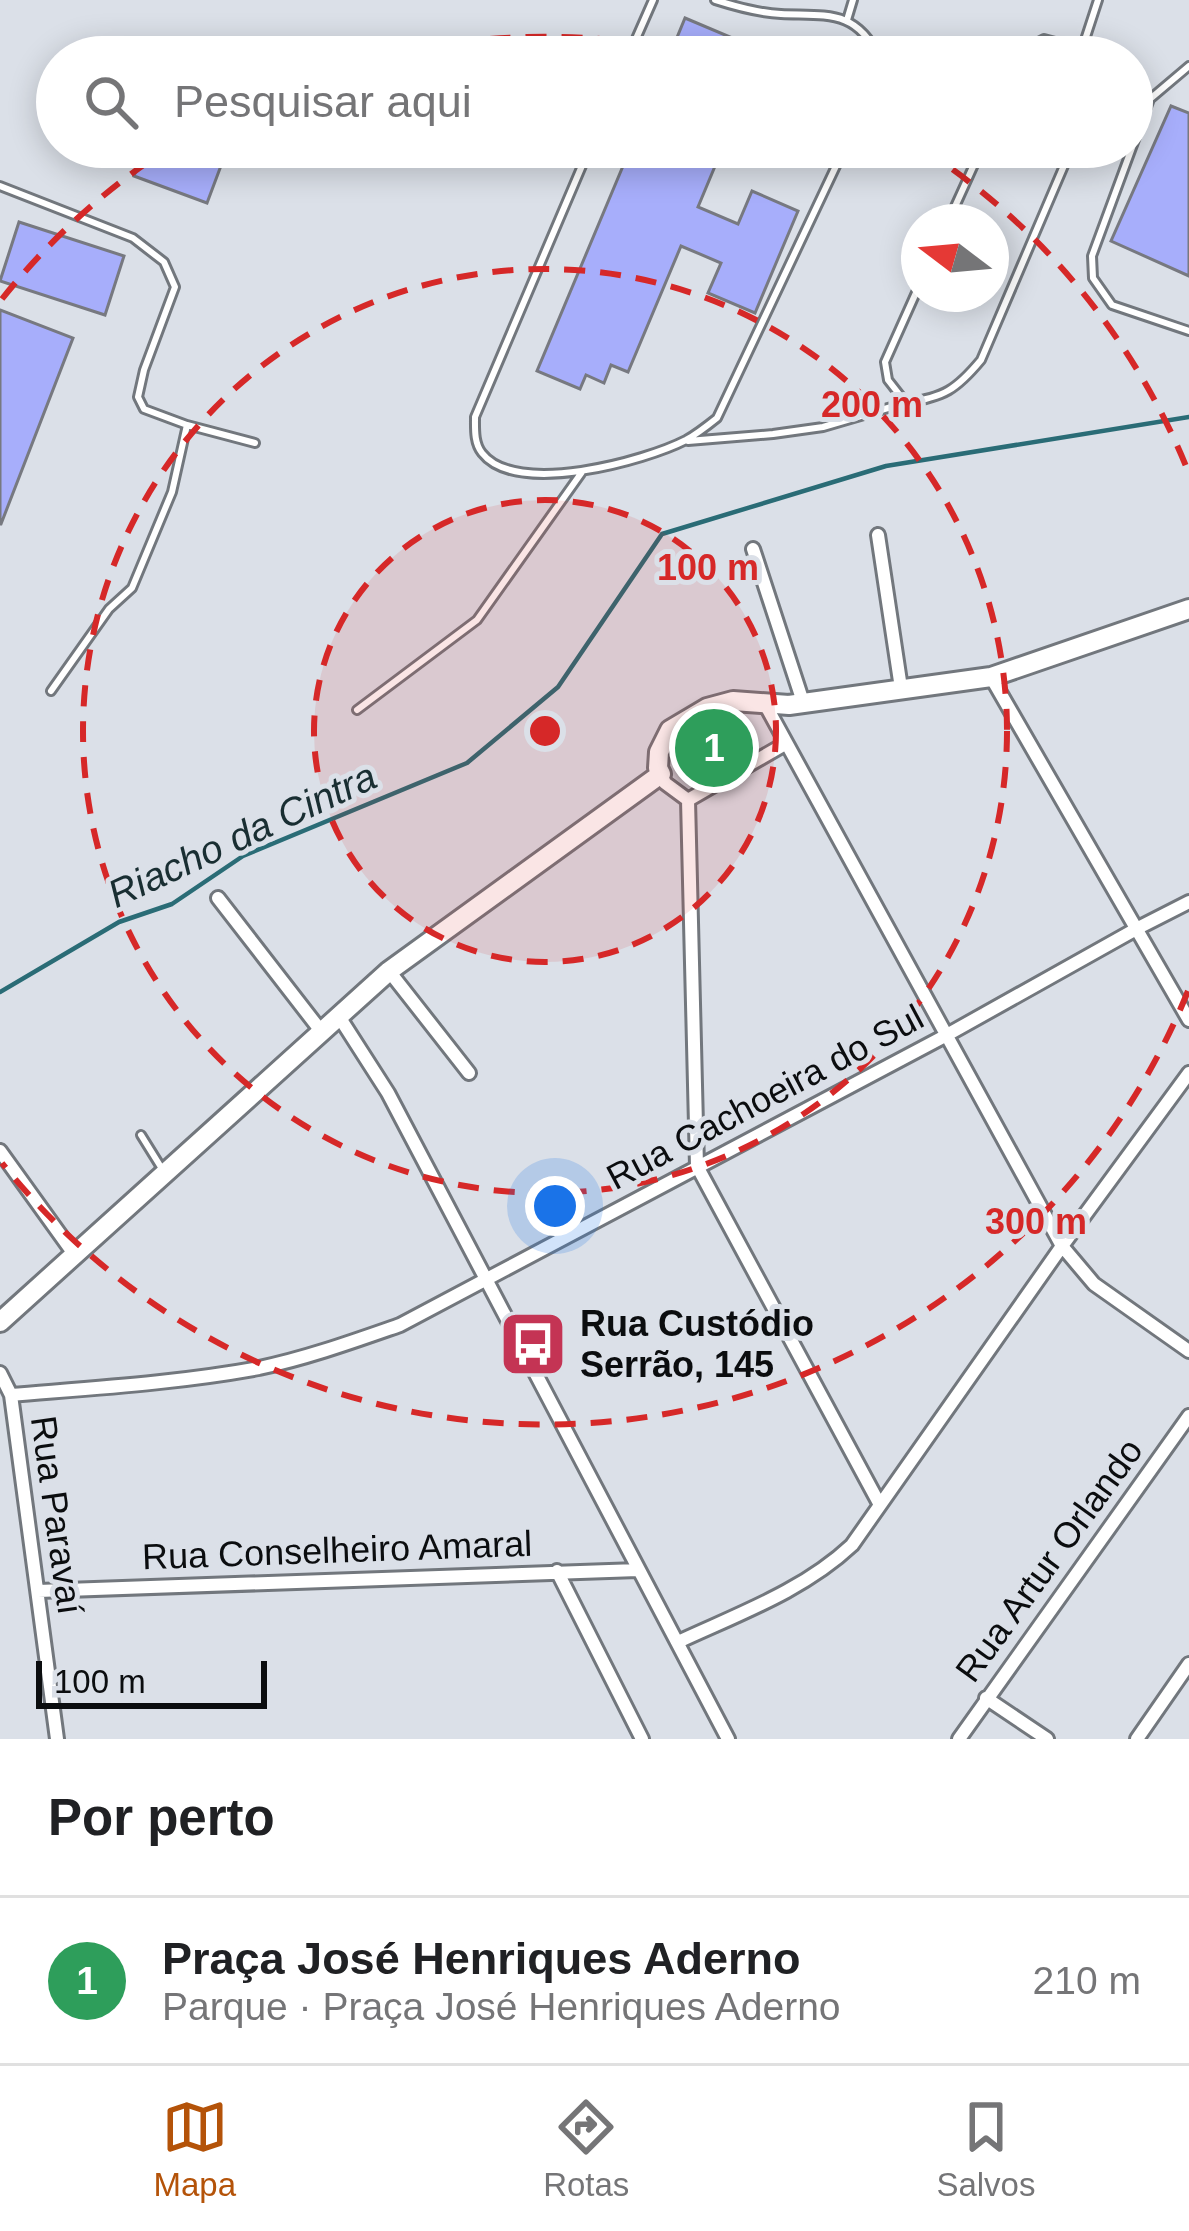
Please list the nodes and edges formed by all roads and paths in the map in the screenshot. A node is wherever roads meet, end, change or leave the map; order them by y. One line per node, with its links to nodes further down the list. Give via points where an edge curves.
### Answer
1 (652, 0): 8 (lane)
2 (715, 0): 6 (lane)
3 (825, 0): 6 (lane)
4 (853, 0): 7 (lane)
5 (1099, 0): 10 (lane)
6 (820, 14): 7 (lane)
7 (847, 20): 9 (lane)
8 (637, 36)
9 (867, 36)
10 (1088, 36)
11 (1189, 66): 12 (lane)
12 (1186, 75): 13 (lane)
13 (1153, 97)
14 (581, 168): 27 (lane, via 475,417 485,458 536,473)
15 (835, 168): 25 (lane, via 717,418)
16 (972, 168): 20 (lane)
17 (1063, 168): 23 (lane, via 981,360 936,398)
18 (1125, 168): 22 (lane, via 1093,256 1093,278 1112,305)
19 (0, 186): 24 (lane, via 133,238 164,262 175,286 138,397 144,409)
20 (956, 204)
21 (907, 312): 23 (lane, via 885,362)
22 (1189, 331)
23 (906, 403): 25 (lane, via 823,427)
24 (187, 425): 26 (lane); 33 (lane, via 172,492 132,588)
25 (684, 441): 27 (lane)
26 (255, 443)
27 (582, 472): 36 (lane, via 477,620)
28 (878, 535): 32 (street)
29 (753, 549): 34 (street)
30 (1189, 609): 31 (street)
31 (991, 677): 32 (street); 42 (street)
32 (902, 688): 34 (street)
33 (51, 691)
34 (802, 702): 35 (street)
35 (765, 704): 37 (street); 38 (street, via 707,708 670,730 658,752)
36 (357, 710)
37 (785, 744): 39 (street); 47 (street)
38 (661, 774): 39 (street); 43 (street)
39 (688, 800): 52 (street)
40 (218, 898): 46 (street)
41 (1189, 902): 42 (street, Rua Cachoeira do Sul)
42 (1138, 928): 45 (street); 47 (street, Rua Cachoeira do Sul)
43 (389, 971): 44 (street); 48 (street)
44 (338, 1016): 46 (street); 56 (street)
45 (1189, 1020)
46 (321, 1031): 53 (street)
47 (945, 1036): 52 (street, Rua Cachoeira do Sul); 54 (street)
48 (469, 1073)
49 (1189, 1073): 54 (street)
50 (141, 1135): 53 (lane)
51 (0, 1151): 55 (street)
52 (697, 1166): 56 (street, Rua Cachoeira do Sul); 62 (street)
53 (164, 1173): 55 (street)
54 (1062, 1246): 58 (street, via 1094,1284); 62 (street)
55 (74, 1254): 57 (street)
56 (486, 1279): 60 (street, Rua Cachoeira do Sul, via 400,1325 262,1367); 63 (street)
57 (0, 1322)
58 (1189, 1351)
59 (0, 1373): 60 (street, Rua Paravaí)
60 (11, 1396): 65 (street, Rua Paravaí)
61 (1189, 1416): 68 (street, Rua Artur Orlando)
62 (880, 1505): 66 (street, via 852,1545 815,1575)
63 (638, 1570): 64 (street, Rua Conselheiro Amaral); 66 (street)
64 (557, 1571): 65 (street, Rua Conselheiro Amaral); 70 (street)
65 (38, 1592): 69 (street, Rua Paravaí)
66 (678, 1642): 71 (street)
67 (1189, 1664): 74 (street)
68 (986, 1698): 72 (street, Rua Artur Orlando); 73 (street)
69 (57, 1739)
70 (642, 1739)
71 (728, 1739)
72 (958, 1739)
73 (1047, 1739)
74 (1137, 1739)

